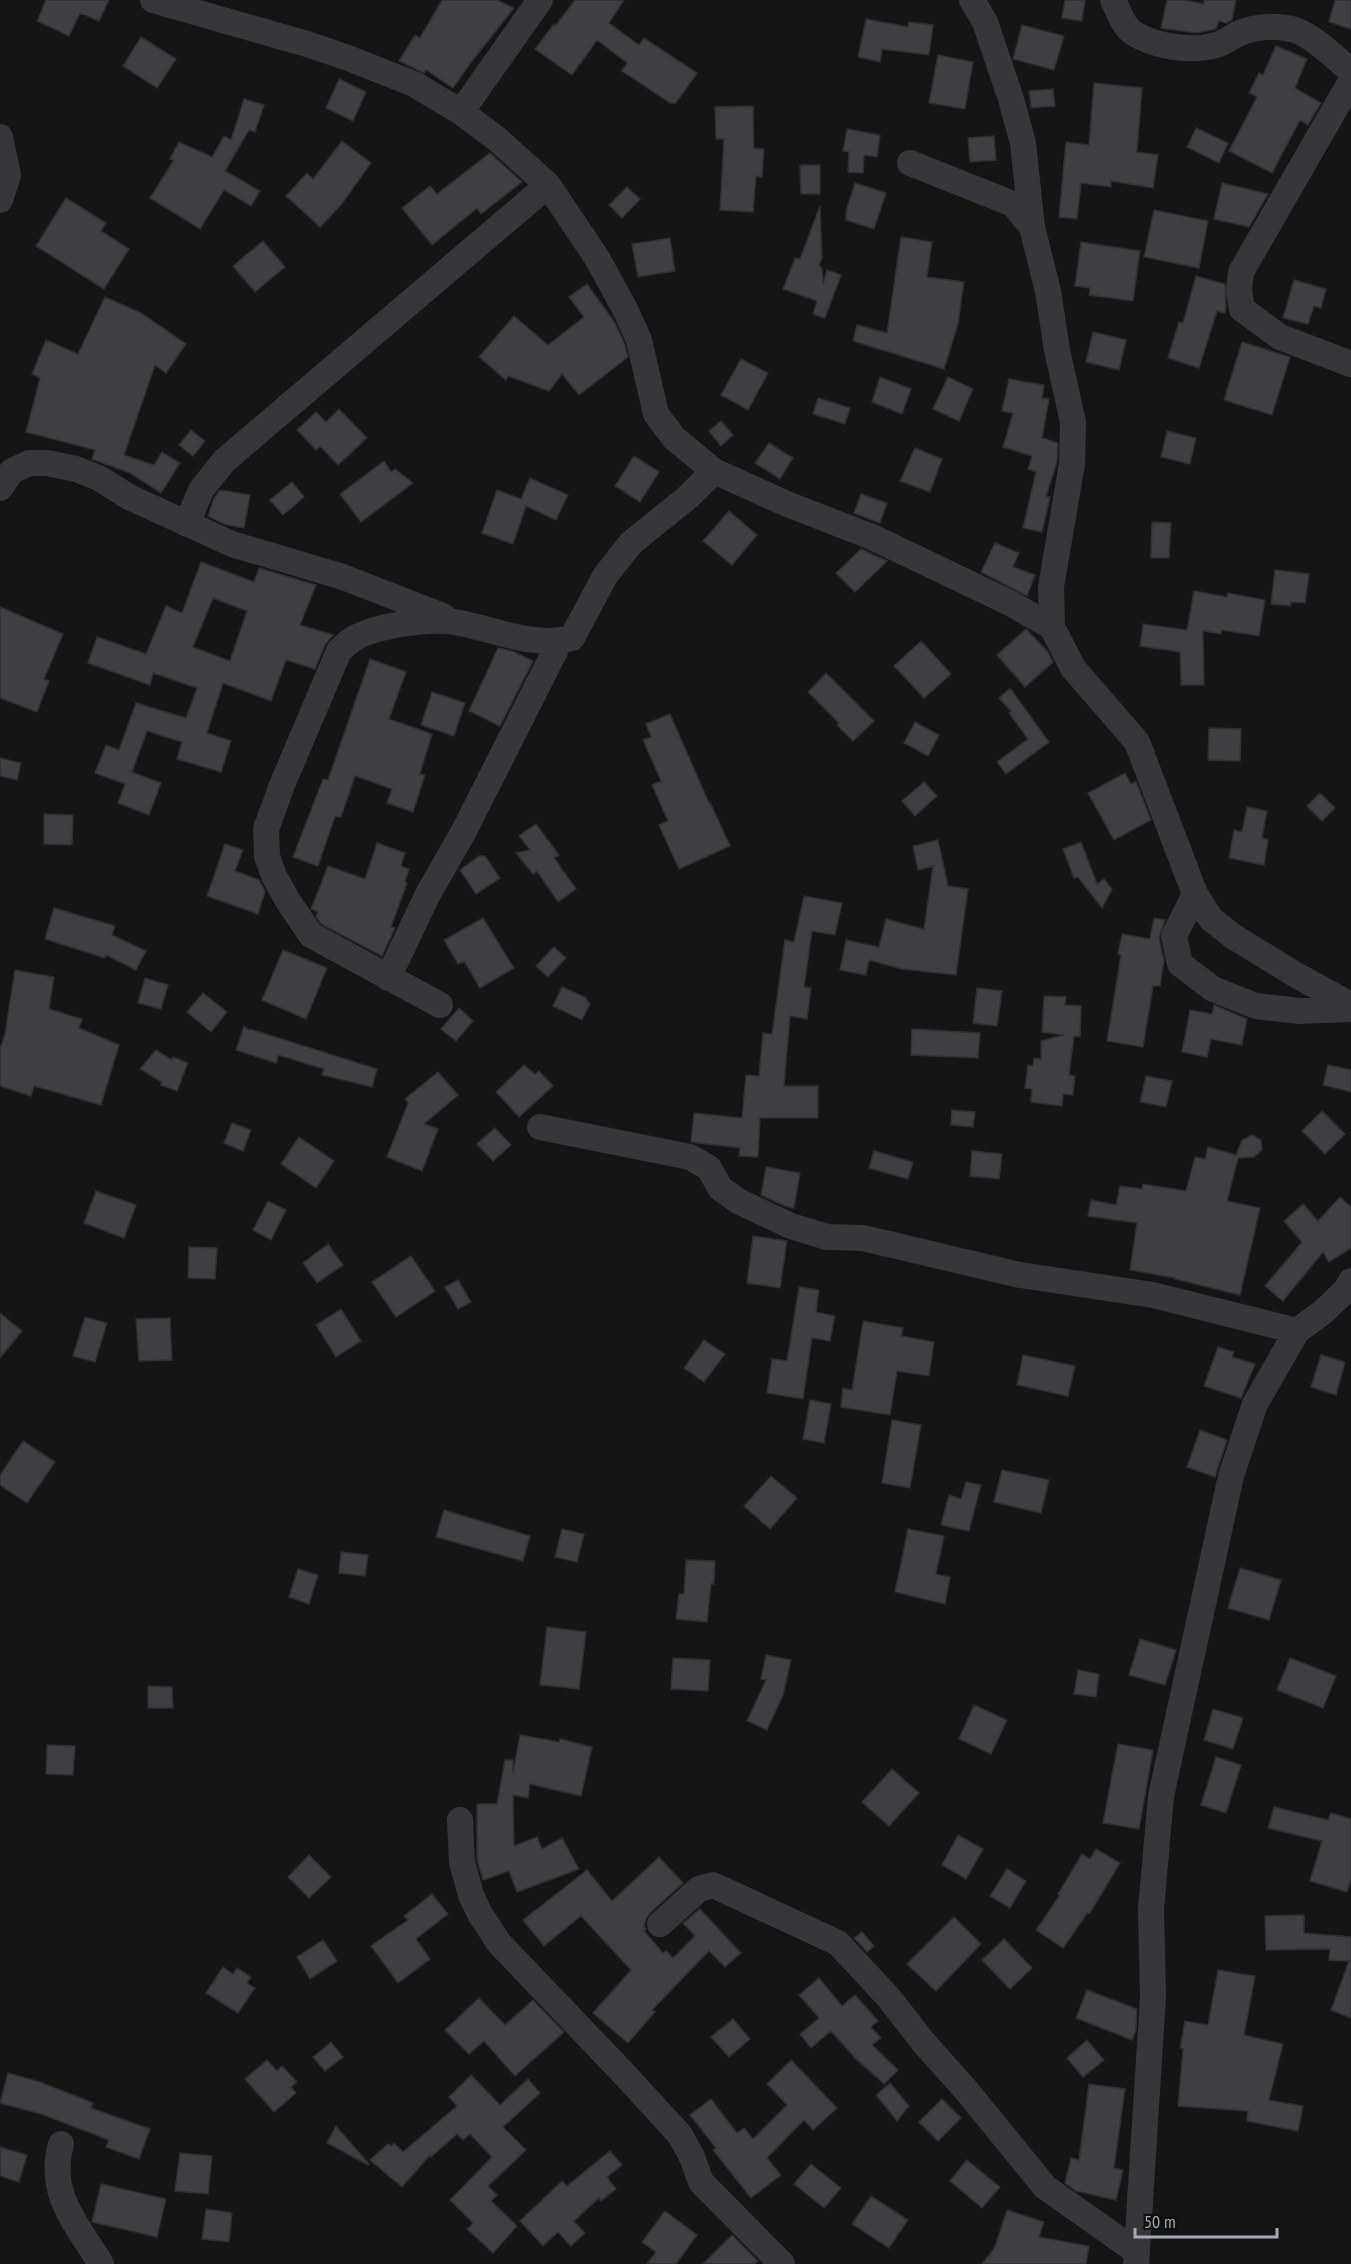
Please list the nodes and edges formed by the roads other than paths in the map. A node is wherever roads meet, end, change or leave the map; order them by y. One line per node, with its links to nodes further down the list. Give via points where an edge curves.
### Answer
1 (153, 0): 7 (street, via 348,58 414,84)
2 (540, 0): 7 (street)
3 (972, 0): 12 (street, via 985,22 1020,132)
4 (1113, 0): 5 (street, via 1134,34 1165,45 1195,50 1264,26 1295,30)
5 (1351, 70)
6 (1351, 81): 13 (street, via 1241,272 1239,291 1242,309 1258,323 1280,337)
7 (461, 112): 10 (street)
8 (0, 137): 11 (street, via 8,175)
9 (910, 163): 12 (street, via 1013,204)
10 (548, 185): 14 (street, via 597,258 626,311 639,340 656,414 674,438); 16 (street, via 224,461 201,490)
11 (0, 200)
12 (1032, 227): 18 (street, via 1073,422 1072,464 1051,587)
13 (1351, 364)
14 (714, 471): 18 (street, via 872,537); 19 (street, via 632,543 605,576 572,638)
15 (0, 488): 16 (street, via 12,471 29,463 47,463 99,478)
16 (187, 524): 17 (street, via 232,544 343,577)
17 (458, 622): 19 (street, via 515,637); 21 (street, via 415,622 381,628 352,639 339,651 266,829 267,856 274,876 311,935)
18 (1052, 627): 20 (street, via 1073,668 1137,742)
19 (560, 641): 21 (street)
20 (1195, 894): 23 (street, via 1211,919 1234,937); 23 (street, via 1174,936 1180,964 1213,989 1256,1006 1299,1011)
21 (388, 978): 22 (street)
22 (440, 1005)
23 (1351, 1007)
24 (540, 1127): 26 (street, via 690,1157 709,1168 720,1188 738,1201 791,1226 827,1237 863,1238 1020,1275 1153,1295)
25 (1351, 1281): 26 (street, via 1323,1312)
26 (1297, 1331): 30 (street, via 1255,1404 1231,1476 1161,1796 1151,1909 1153,1997)
27 (460, 1820): 32 (street, via 462,1862 471,1894 499,1943 680,2135 701,2182)
28 (660, 1924): 30 (street, via 699,1889 713,1885 838,1943 889,1998 1045,2187)
29 (61, 2144): 31 (street, via 56,2162 61,2194)
30 (1136, 2258)
31 (101, 2264)
32 (782, 2264)

